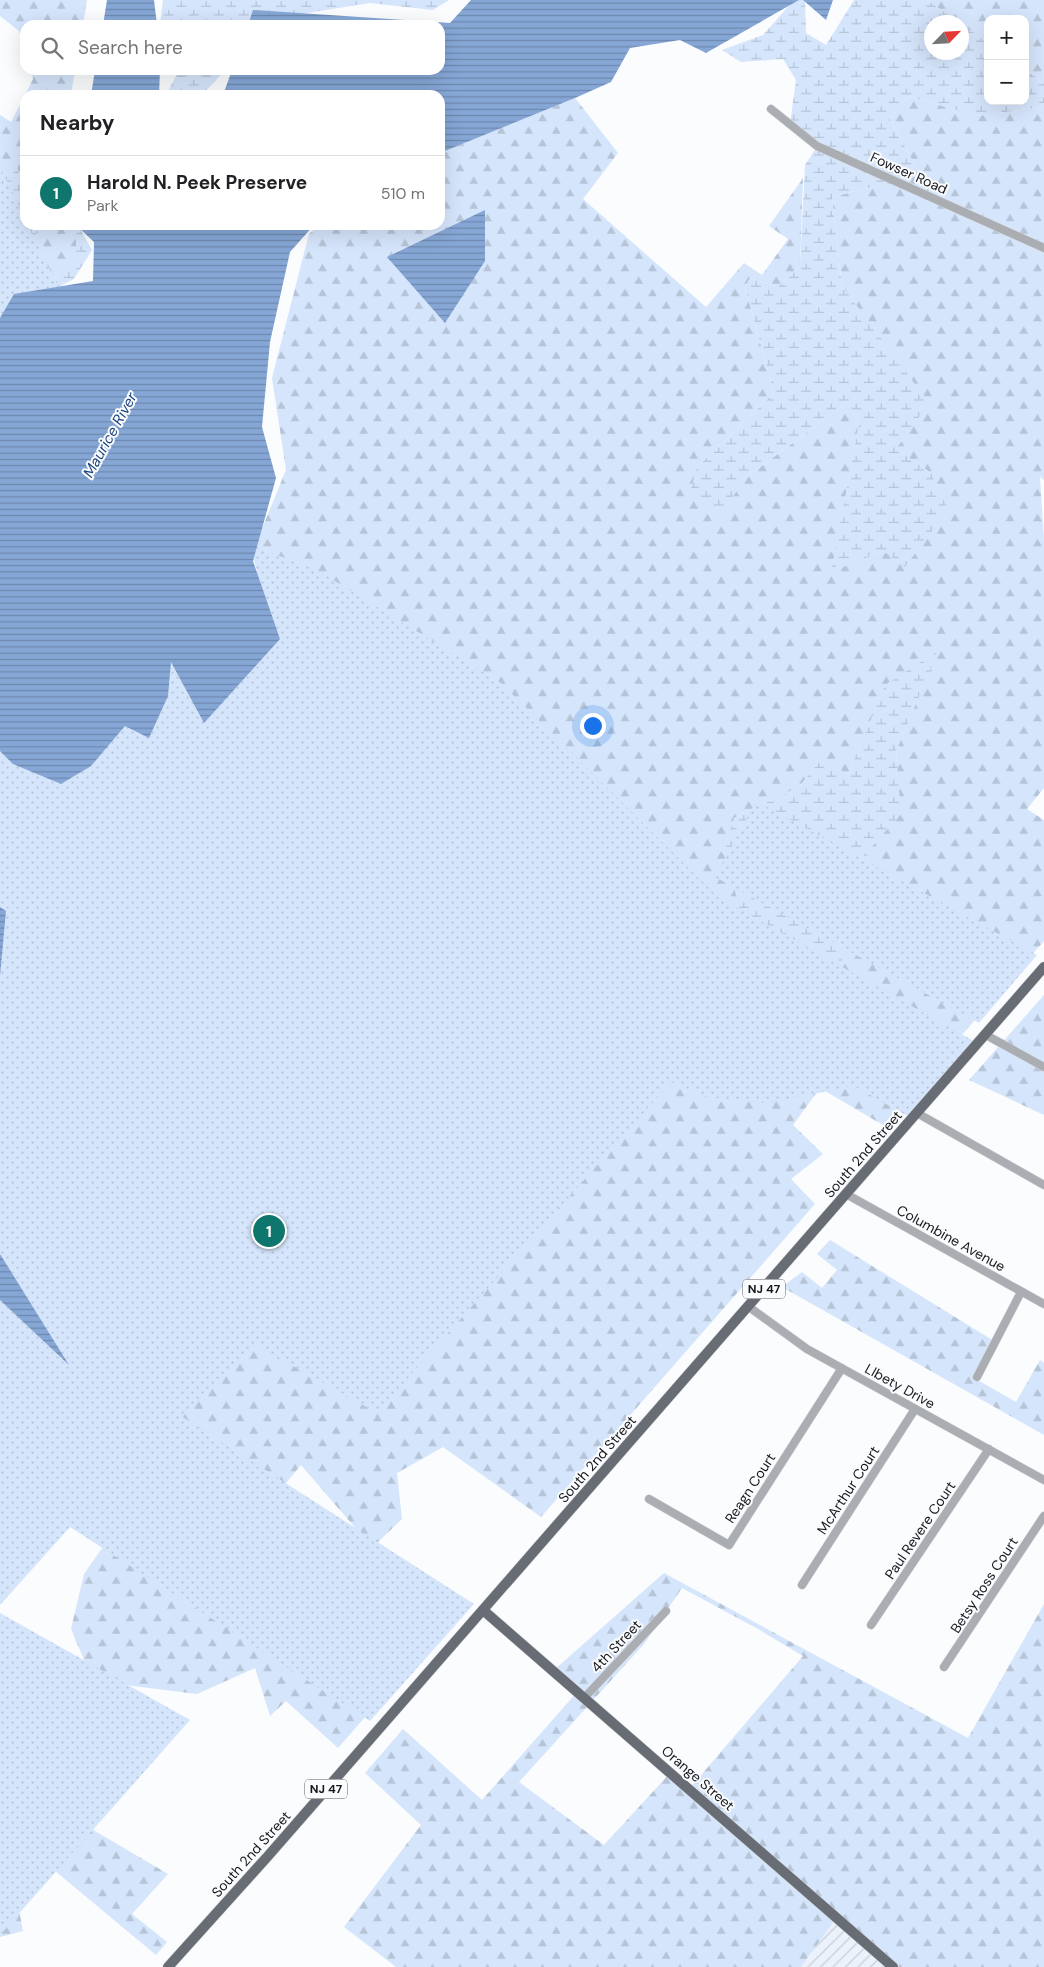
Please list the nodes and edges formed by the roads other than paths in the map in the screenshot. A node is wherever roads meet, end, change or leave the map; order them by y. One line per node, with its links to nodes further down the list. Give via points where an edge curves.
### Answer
1 (771, 109): 2 (street, Fowser Road, via 818,146)
2 (1044, 248)
3 (1044, 967): 4 (main road, South 2nd Street / NJ 47)
4 (986, 1034): 5 (street); 6 (main road, South 2nd Street / NJ 47)
5 (1044, 1067)
6 (917, 1113): 7 (street); 8 (main road, South 2nd Street / NJ 47)
7 (1044, 1185)
8 (846, 1194): 9 (street, Columbine Avenue); 11 (main road, South 2nd Street / NJ 47)
9 (1021, 1292): 10 (street, Columbine Avenue); 13 (street)
10 (1044, 1304)
11 (749, 1307): 12 (street, LIbety Drive, via 807,1349); 20 (main road, South 2nd Street / NJ 47)
12 (842, 1368): 14 (street, LIbety Drive); 17 (street, Reagn Court, via 729,1545)
13 (977, 1377)
14 (915, 1408): 15 (street, LIbety Drive); 19 (street, McArthur Court)
15 (989, 1449): 16 (street, LIbety Drive); 22 (street, Paul Revere Court)
16 (1044, 1480)
17 (649, 1500)
18 (1044, 1516): 23 (street, Betsy Ross Court)
19 (802, 1584)
20 (483, 1610): 24 (main road, Orange Street); 25 (main road, South 2nd Street / NJ 47)
21 (666, 1612): 24 (street, 4th Street)
22 (871, 1625)
23 (944, 1667)
24 (585, 1698): 26 (main road, Orange Street)
25 (168, 1967)
26 (893, 1967)

